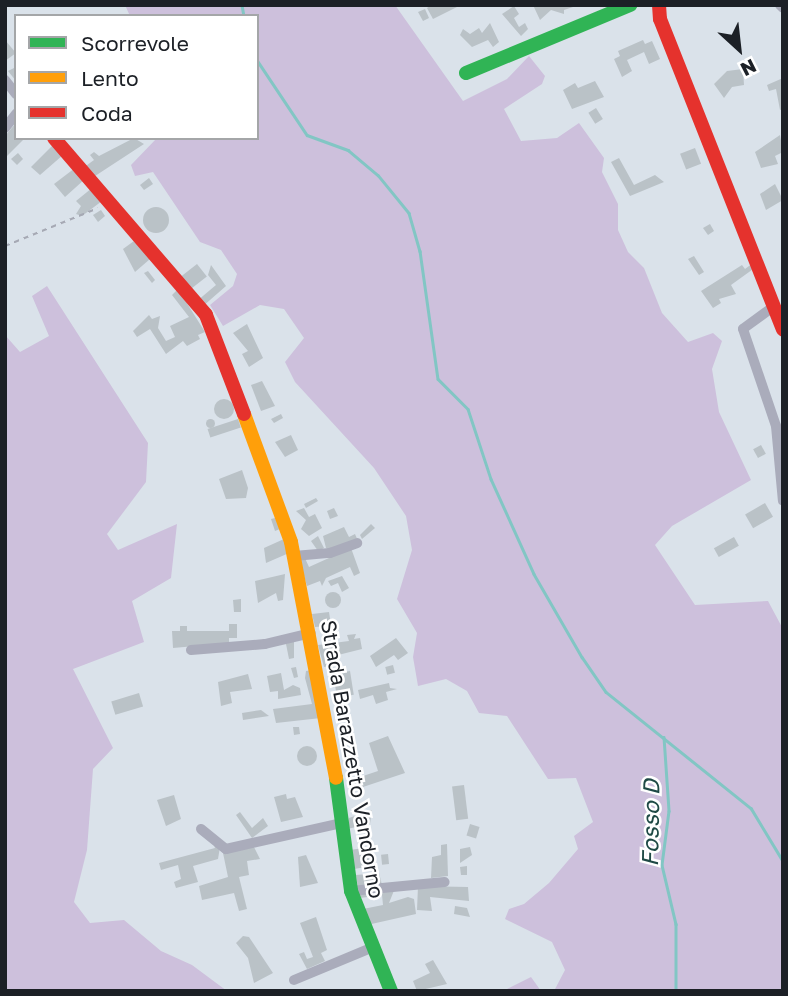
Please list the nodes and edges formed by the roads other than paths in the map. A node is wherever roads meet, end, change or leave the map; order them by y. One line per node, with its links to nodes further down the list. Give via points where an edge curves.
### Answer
1 (659, 5): 5 (street, via 660,19)
2 (622, 8): 3 (street)
3 (466, 73)
4 (56, 140): 11 (street, Strada Barazzetto Vandorno, via 206,315)
5 (773, 307): 6 (street); 7 (street, via 743,329)
6 (783, 330)
7 (770, 403): 8 (street); 9 (street)
8 (783, 418)
9 (783, 501)
10 (357, 544): 11 (street, via 330,553)
11 (294, 556): 12 (street, Strada Barazzetto Vandorno)
12 (311, 633): 13 (street, via 265,644); 14 (street, Strada Barazzetto Vandorno)
13 (191, 650)
14 (341, 823): 15 (street, via 226,849); 17 (street, Strada Barazzetto Vandorno)
15 (201, 829)
16 (445, 881): 17 (street)
17 (351, 891): 18 (street, Strada Barazzetto Vandorno)
18 (371, 948): 19 (street); 20 (street, Strada Barazzetto Vandorno)
19 (294, 980)
20 (391, 991)

